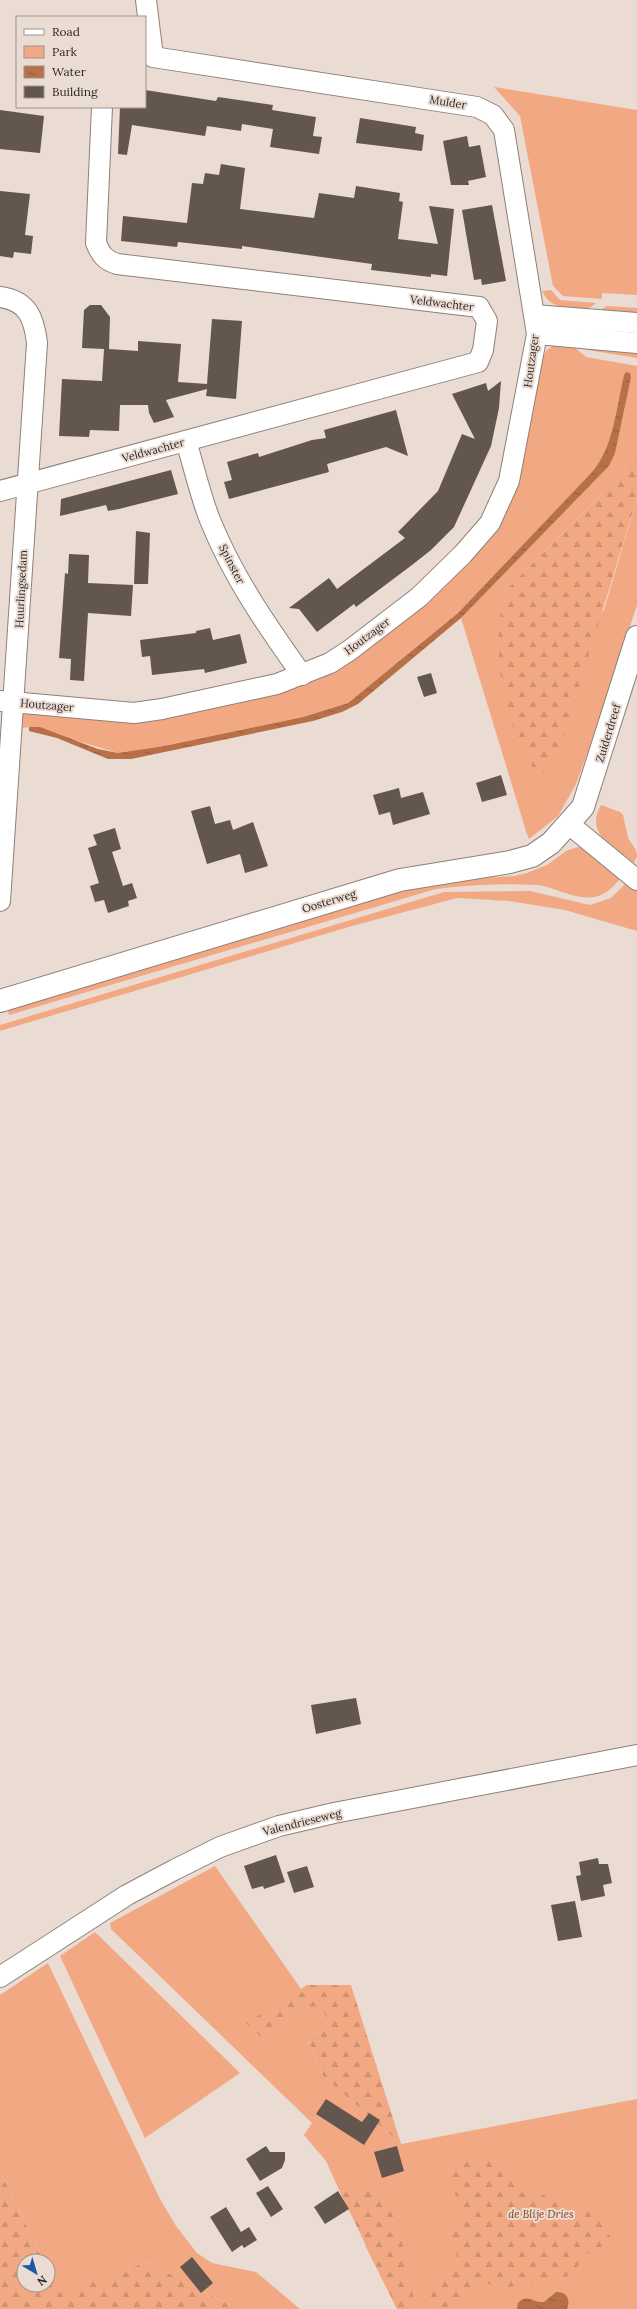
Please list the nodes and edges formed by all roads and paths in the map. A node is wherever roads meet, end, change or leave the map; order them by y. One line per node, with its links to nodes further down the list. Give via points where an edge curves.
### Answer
1 (146, 0): 2 (street, Mulder)
2 (149, 57): 5 (street, Mulder, via 478,107 493,115 504,130)
3 (102, 108): 9 (street, Veldwachter, via 96,243 107,260 117,264 479,307 487,321 483,350 478,362)
4 (0, 298): 10 (street, Huurlingsedam, via 10,299 26,308 35,324 37,343)
5 (534, 315): 6 (street); 7 (street, Houtzager)
6 (637, 323)
7 (537, 334): 8 (street); 13 (street, Houtzager, via 509,481 490,523 419,597 350,650 330,663)
8 (637, 343)
9 (186, 441): 10 (street, Veldwachter); 13 (street, Spinster, via 213,527 242,587)
10 (28, 484): 11 (street, Veldwachter); 14 (street, Huurlingsedam)
11 (0, 491)
12 (637, 637): 15 (street, Zuiderdreef, via 586,800)
13 (302, 675): 14 (street, Houtzager, via 277,684 162,710 134,713)
14 (7, 702): 17 (street, Huurlingsedam)
15 (570, 825): 16 (street); 18 (street, Oosterweg, via 532,856 393,882)
16 (637, 880)
17 (0, 901)
18 (1, 998)
19 (637, 1755): 20 (street, Valendrieseweg, via 334,1813 279,1826 220,1847 167,1873 127,1895)
20 (0, 1977)

